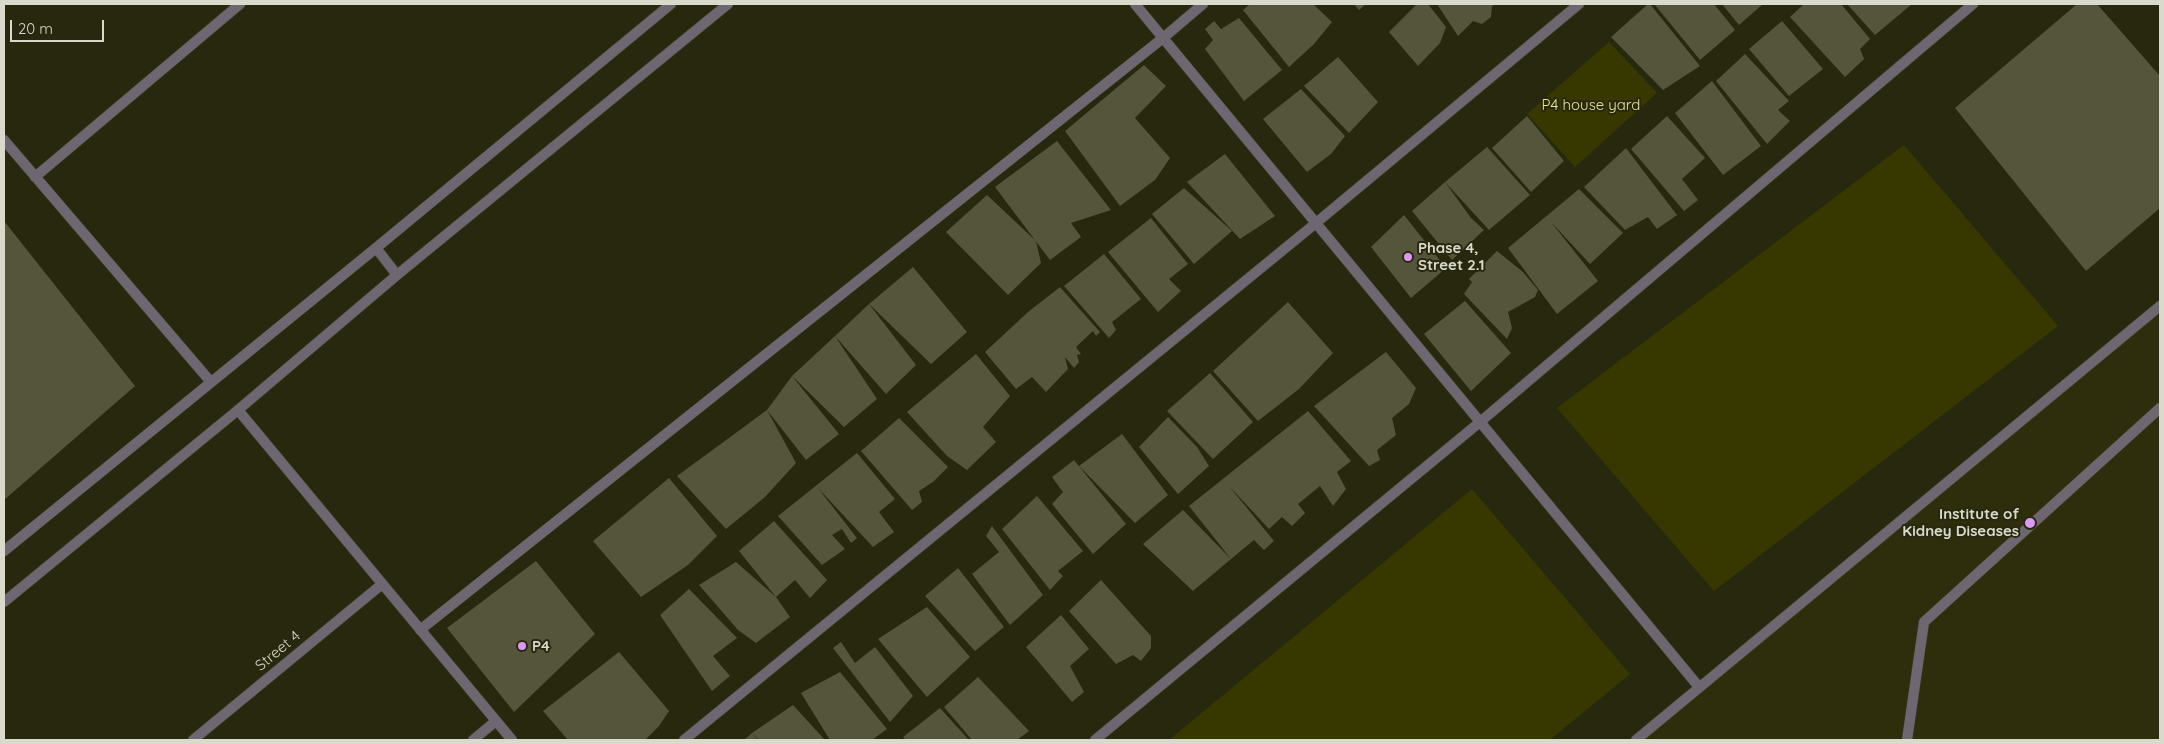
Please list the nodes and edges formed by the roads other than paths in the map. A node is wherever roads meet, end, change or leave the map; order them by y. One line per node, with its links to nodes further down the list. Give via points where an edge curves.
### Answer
1 (240, 4): 10 (street)
2 (671, 4): 12 (street)
3 (728, 4): 13 (street)
4 (1134, 4): 8 (street)
5 (1203, 4): 8 (street)
6 (1579, 4): 11 (street)
7 (1973, 4): 18 (street)
8 (1163, 38): 11 (street); 22 (street)
9 (4, 140): 10 (street)
10 (35, 177): 15 (street)
11 (1316, 223): 18 (street); 28 (street)
12 (376, 248): 13 (street); 15 (street)
13 (397, 275): 17 (street)
14 (2160, 306): 23 (street)
15 (210, 381): 19 (street)
16 (2160, 408): 31 (street, via 1924,622)
17 (238, 410): 20 (street); 21 (street)
18 (1480, 422): 23 (street); 29 (street)
19 (4, 551)
20 (382, 585): 22 (street); 25 (street, Street 4)
21 (4, 602)
22 (420, 630): 24 (street)
23 (1699, 687): 30 (street)
24 (496, 721): 26 (street); 27 (street)
25 (193, 740)
26 (473, 740)
27 (512, 740)
28 (684, 740)
29 (1095, 740)
30 (1636, 740)
31 (1907, 740)

